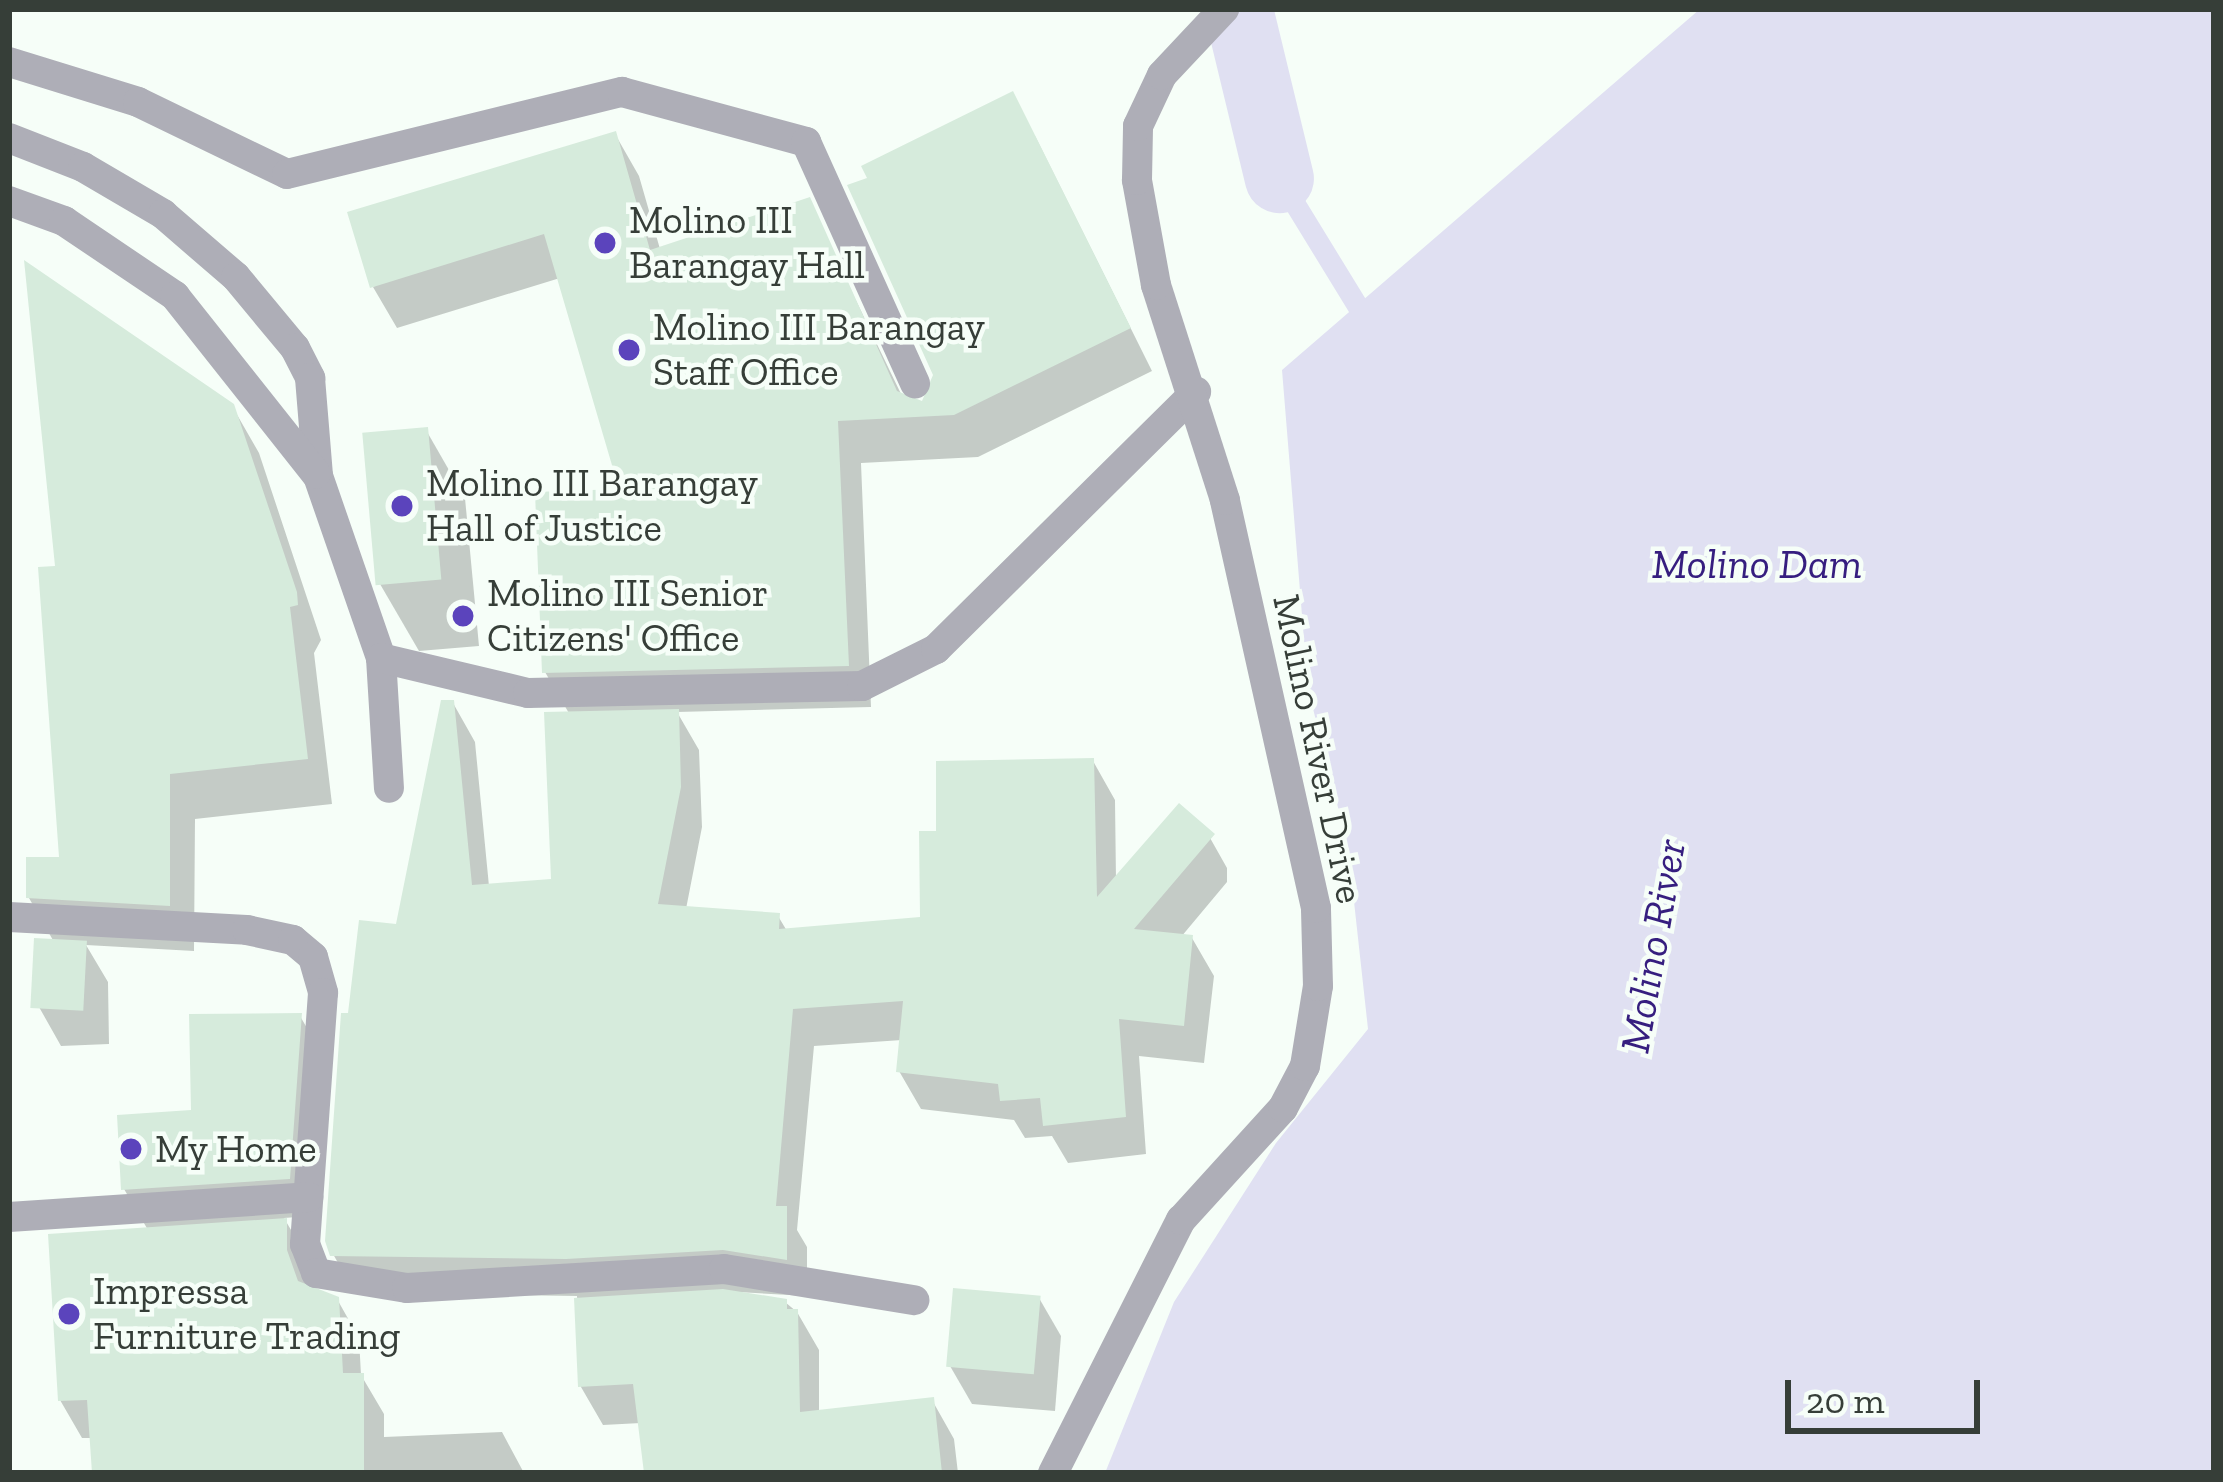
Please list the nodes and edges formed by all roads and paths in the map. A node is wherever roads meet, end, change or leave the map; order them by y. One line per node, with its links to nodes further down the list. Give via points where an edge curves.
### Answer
1 (1224, 9): 6 (street, Molino River Drive, via 1162,75 1138,126 1137,180 1156,285)
2 (9, 62): 5 (street, via 138,102 287,174 622,92 806,142)
3 (9, 138): 7 (street, via 83,167 163,214 236,277 310,378)
4 (9, 201): 7 (street, via 64,221 175,296)
5 (915, 383)
6 (1196, 392): 8 (street, via 936,649 862,686 528,693); 14 (street, Molino River Drive, via 1316,908 1318,986 1305,1066 1283,1108 1180,1220)
7 (318, 476): 8 (street)
8 (381, 658): 9 (street)
9 (389, 788)
10 (9, 917): 11 (street, via 247,929 293,940 313,958 323,993)
11 (308, 1197): 12 (street); 13 (street, via 306,1262 348,1283 407,1288 724,1269)
12 (9, 1217)
13 (914, 1300)
14 (1053, 1473)

